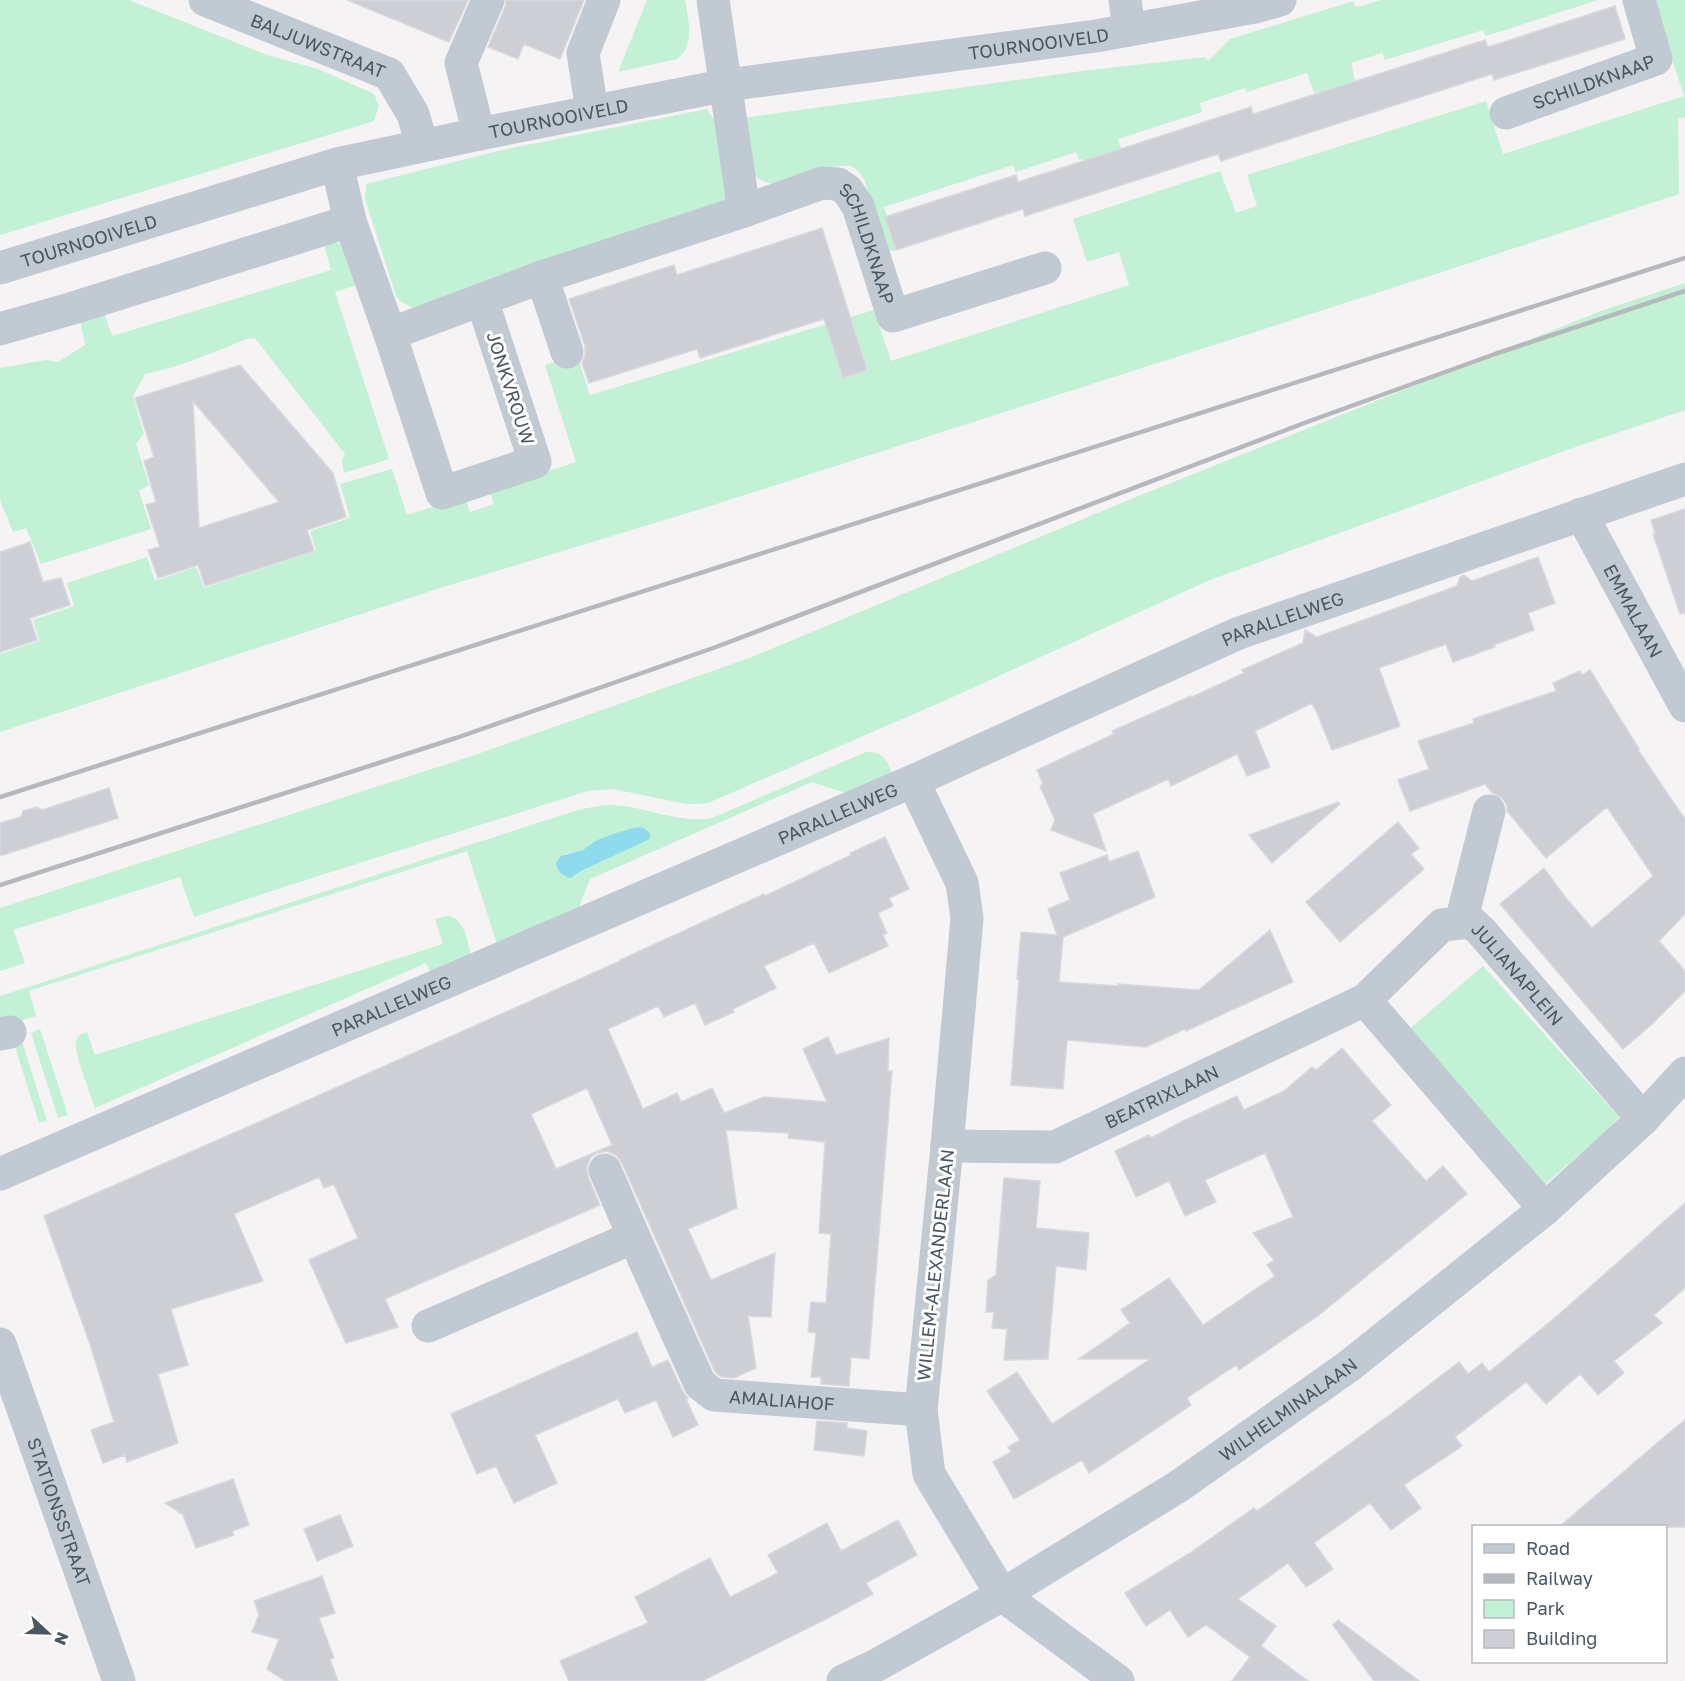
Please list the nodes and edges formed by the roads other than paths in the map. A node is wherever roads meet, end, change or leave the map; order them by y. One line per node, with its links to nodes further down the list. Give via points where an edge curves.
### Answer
1 (205, 0): 12 (street, BALJUWSTRAAT, via 390,74 413,114)
2 (488, 0): 11 (street, via 461,63)
3 (604, 0): 9 (street, via 584,52)
4 (713, 0): 8 (street)
5 (1280, 0): 7 (street, TOURNOOIVELD, via 1255,7)
6 (1639, 0): 10 (street, SCHILDKNAAP, via 1656,59)
7 (1127, 15): 8 (street, TOURNOOIVELD, via 1096,36)
8 (727, 85): 9 (street, TOURNOOIVELD); 14 (street)
9 (592, 111): 11 (street, TOURNOOIVELD)
10 (1506, 113)
11 (479, 134): 12 (street, TOURNOOIVELD)
12 (422, 146): 13 (street, TOURNOOIVELD)
13 (337, 164): 15 (street, JONKVROUW); 16 (street, TOURNOOIVELD)
14 (744, 211): 17 (street, SCHILDKNAAP, via 822,183 838,184 847,190 858,207 893,316); 18 (street)
15 (351, 221): 20 (street); 21 (street, JONKVROUW)
16 (0, 268)
17 (1045, 268)
18 (542, 277): 19 (street); 22 (street)
19 (482, 300): 21 (street); 21 (street, JONKVROUW, via 535,462 442,493)
20 (0, 329)
21 (390, 334)
22 (567, 352)
23 (1685, 479): 24 (street, PARALLELWEG)
24 (1581, 514): 25 (street, EMMALAAN); 26 (street, PARALLELWEG, via 1239,633)
25 (1685, 706)
26 (913, 781): 32 (street, WILLEM-ALEXANDERLAAN, via 963,883 967,918); 34 (street, PARALLELWEG)
27 (1490, 811): 28 (street)
28 (1461, 922): 29 (street, JULIANAPLEIN, via 1442,925); 31 (street, JULIANAPLEIN, via 1471,922 1482,931)
29 (1365, 1000): 32 (street, BEATRIXLAAN, via 1054,1147); 35 (street)
30 (1685, 1073): 31 (street, WILHELMINALAAN)
31 (1643, 1119): 35 (street, WILHELMINALAAN)
32 (947, 1146): 39 (street, WILLEM-ALEXANDERLAAN)
33 (605, 1170): 36 (street, AMALIAHOF)
34 (0, 1174)
35 (1545, 1209): 40 (street, WILHELMINALAAN, via 1340,1373 1179,1486)
36 (634, 1237): 37 (street); 39 (street, AMALIAHOF, via 700,1384 714,1395)
37 (428, 1326)
38 (0, 1344): 41 (street, STATIONSSTRAAT)
39 (921, 1410): 40 (street, WILLEM-ALEXANDERLAAN, via 929,1474)
40 (1002, 1594): 42 (street, WILHELMINALAAN); 43 (street, WILLEM-ALEXANDERLAAN)
41 (119, 1681)
42 (843, 1681)
43 (1119, 1681)

